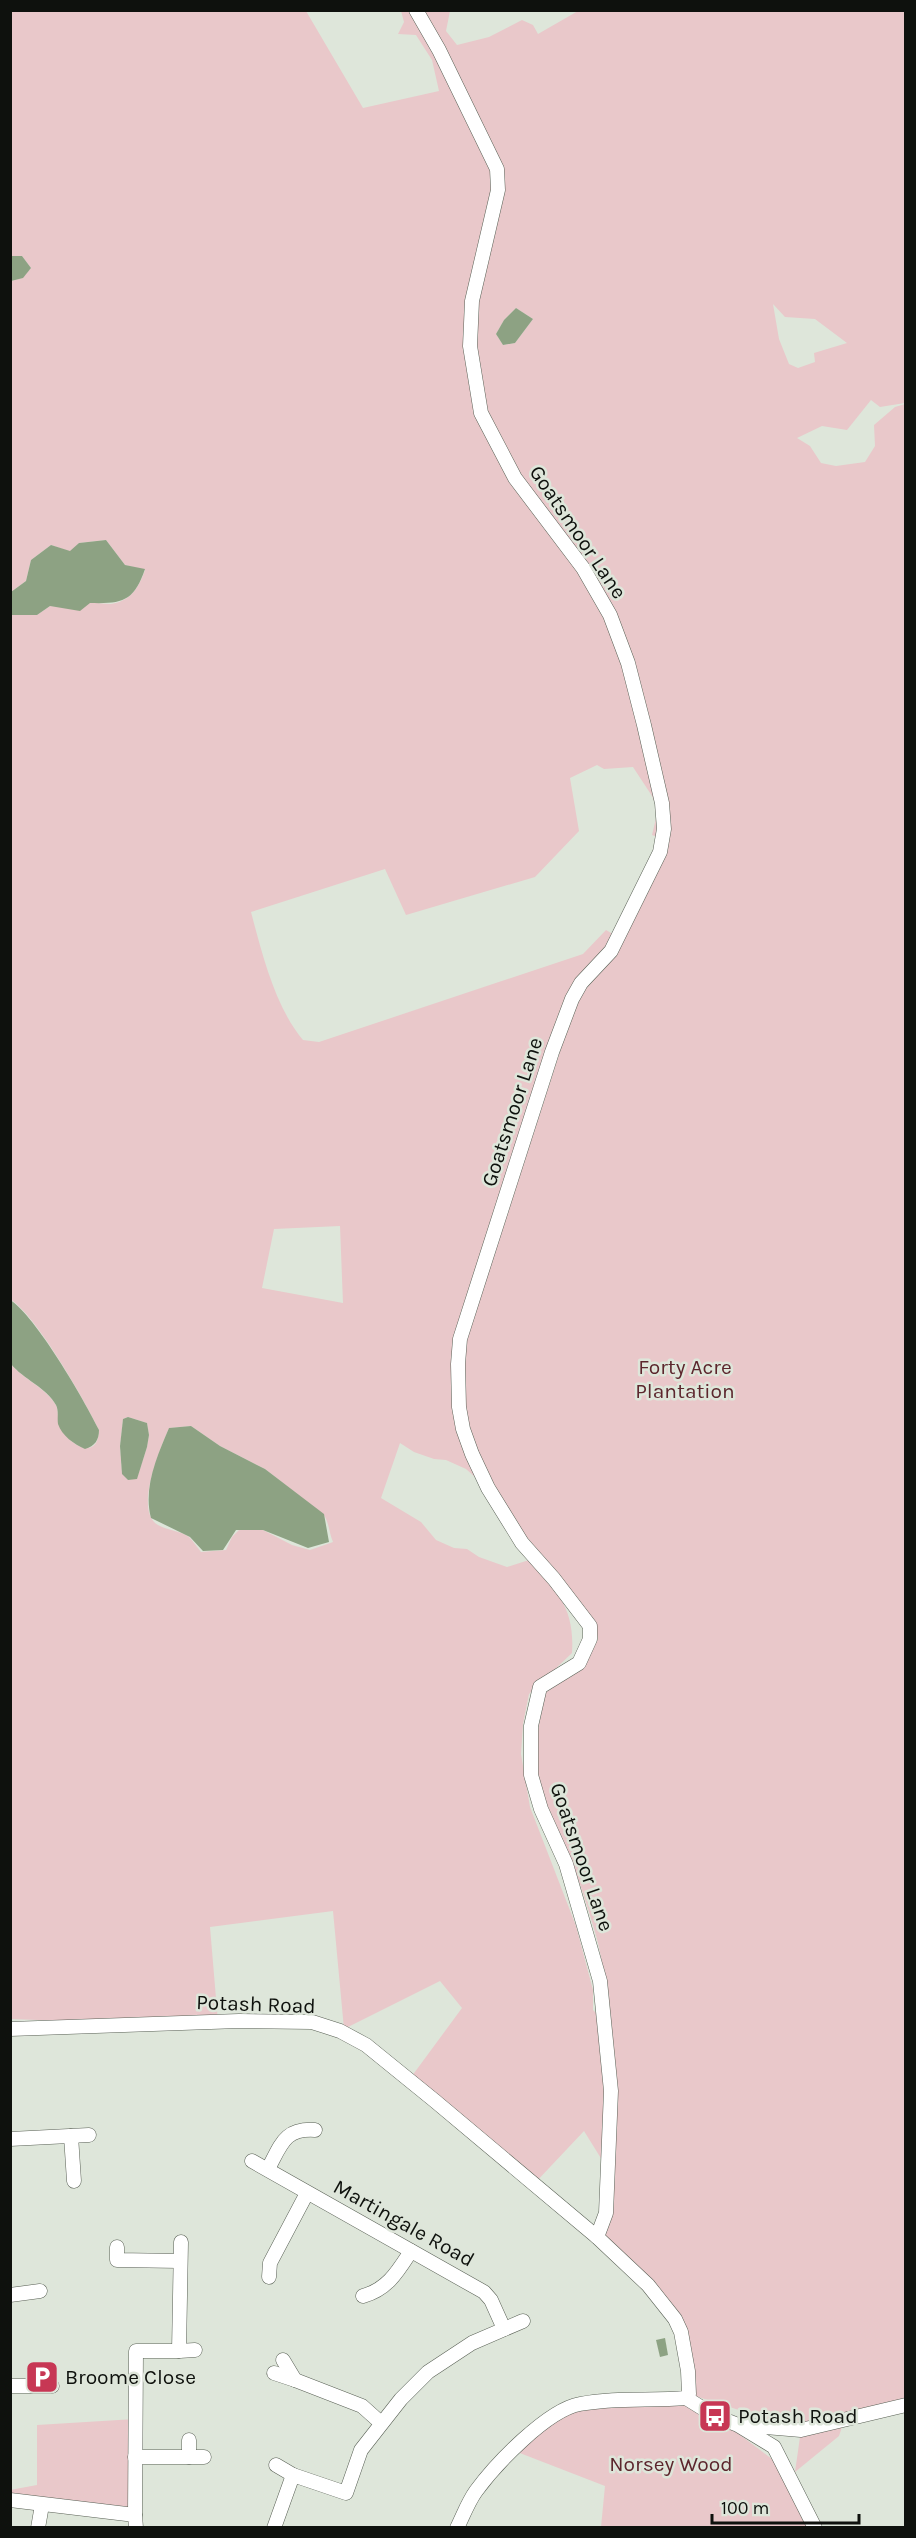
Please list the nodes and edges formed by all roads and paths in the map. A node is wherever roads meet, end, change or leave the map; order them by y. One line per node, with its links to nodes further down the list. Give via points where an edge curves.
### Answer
1 (416, 10): 11 (street, Goatsmoor Lane, via 497,168 498,190 472,301 470,346 481,413 515,478 583,568 610,615 628,663 662,803 664,829 660,852 611,951 582,983 564,1020 460,1340 458,1364 463,1429 488,1488 522,1543 590,1626 590,1639 579,1663 540,1687 531,1726 531,1774 541,1809 566,1864 600,1981 611,2091 606,2213)
2 (10, 2029): 11 (street, Potash Road, via 239,2020 312,2022 340,2031 366,2045)
3 (315, 2130): 8 (street, via 296,2130 288,2135)
4 (89, 2135): 5 (street)
5 (71, 2136): 6 (street); 9 (street)
6 (10, 2139)
7 (252, 2162): 8 (street, Martingale Road)
8 (268, 2169): 10 (street, Martingale Road)
9 (74, 2181)
10 (307, 2193): 13 (street, Martingale Road); 16 (street, via 270,2262)
11 (597, 2237): 31 (street, Potash Road, via 648,2285 675,2319 686,2350)
12 (181, 2242): 15 (street)
13 (411, 2251): 19 (street, via 389,2282); 21 (street, Martingale Road, via 484,2292)
14 (117, 2259): 15 (street)
15 (180, 2261): 25 (street)
16 (269, 2277)
17 (40, 2291): 18 (street)
18 (10, 2295)
19 (363, 2296)
20 (523, 2321): 21 (street)
21 (504, 2329): 33 (street, via 472,2343 428,2372)
22 (121, 2350): 24 (street)
23 (195, 2350): 25 (street)
24 (136, 2351): 25 (street); 36 (street)
25 (179, 2351)
26 (284, 2360): 28 (street)
27 (274, 2373): 28 (street)
28 (295, 2380): 33 (street, via 362,2406)
29 (10, 2386): 30 (street)
30 (52, 2386)
31 (687, 2396): 34 (street, via 715,2416); 46 (street, via 612,2400 560,2410 512,2450 475,2492)
32 (906, 2405): 34 (street, via 801,2430)
33 (381, 2423): 40 (street, via 361,2450 352,2495)
34 (738, 2425): 47 (street, via 774,2447)
35 (189, 2440): 37 (street)
36 (135, 2457): 37 (street); 43 (street)
37 (189, 2457): 38 (street)
38 (204, 2457)
39 (276, 2466): 40 (street)
40 (293, 2475): 45 (street)
41 (10, 2500): 42 (street)
42 (42, 2505): 43 (street); 44 (street)
43 (135, 2522)
44 (38, 2528)
45 (274, 2528)
46 (457, 2528)
47 (815, 2528)

